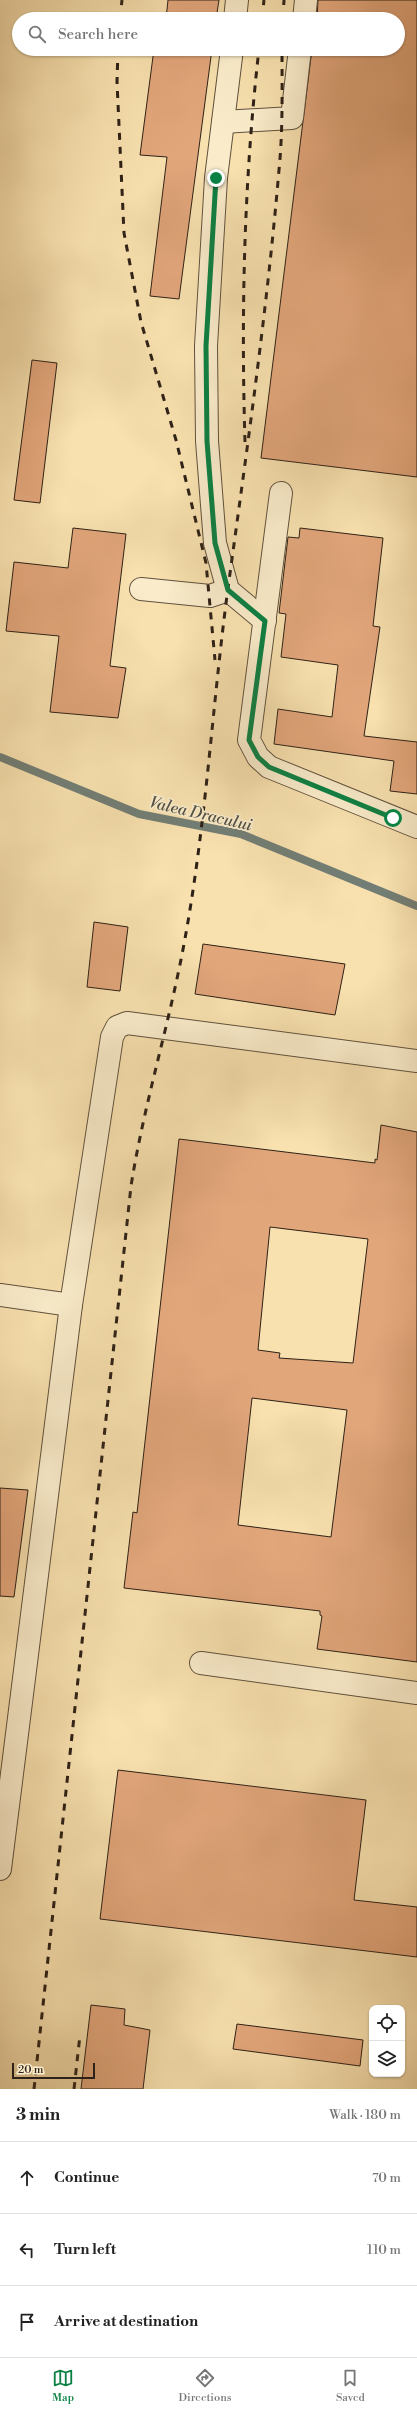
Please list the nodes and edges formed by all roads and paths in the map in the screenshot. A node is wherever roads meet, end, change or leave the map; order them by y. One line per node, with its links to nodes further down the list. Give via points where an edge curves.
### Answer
1 (237, 0): 3 (lane)
2 (306, 0): 4 (lane)
3 (236, 12)
4 (305, 12)
5 (231, 56): 7 (lane)
6 (299, 56): 7 (lane, via 292,118)
7 (223, 122): 10 (lane, via 216,178 207,339 207,425 215,543)
8 (281, 493): 11 (lane)
9 (141, 589): 10 (lane, via 210,596)
10 (228, 590): 11 (lane)
11 (265, 621): 12 (lane, via 249,740 258,757 269,767)
12 (417, 827)
13 (417, 1060): 15 (lane, via 127,1022 117,1027 112,1037)
14 (0, 1295): 15 (lane)
15 (71, 1304): 18 (lane)
16 (201, 1663): 17 (lane)
17 (417, 1693)
18 (0, 1869)

